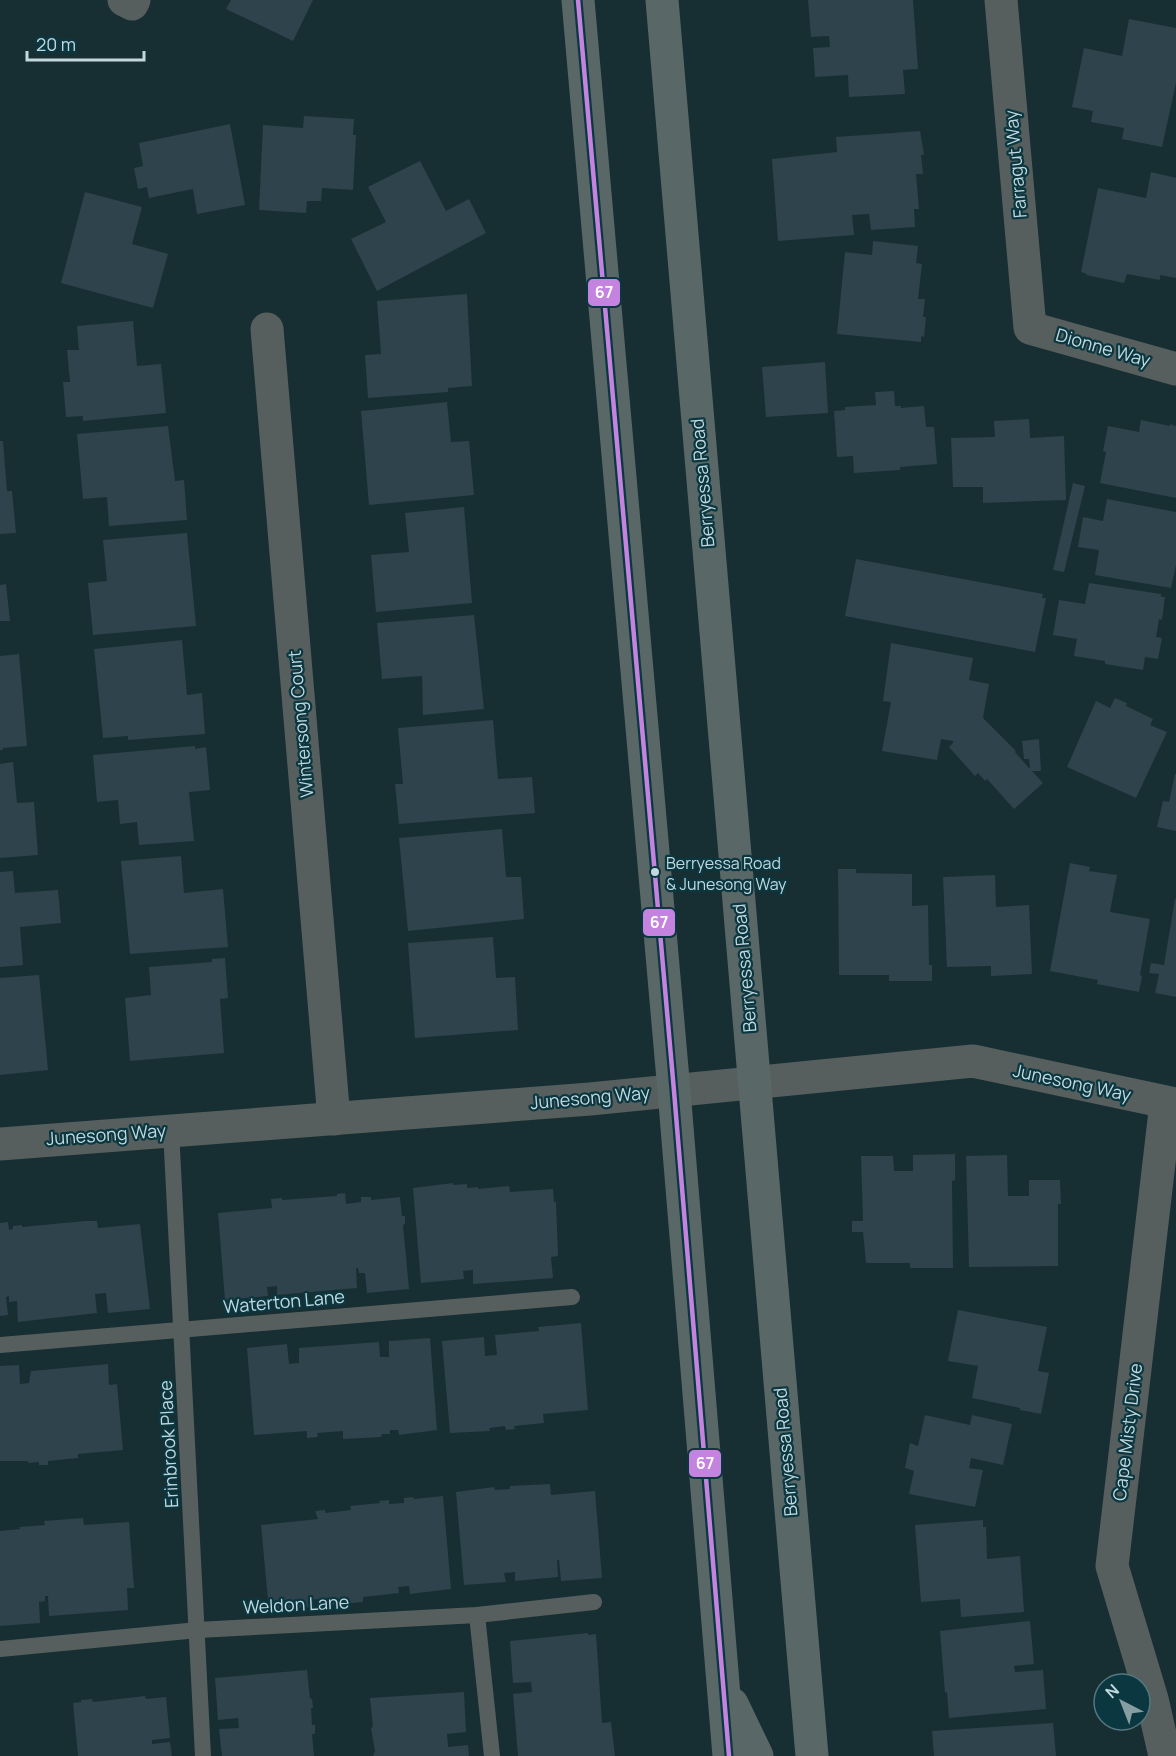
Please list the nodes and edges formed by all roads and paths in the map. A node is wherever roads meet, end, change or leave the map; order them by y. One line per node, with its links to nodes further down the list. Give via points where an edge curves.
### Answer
1 (124, 0): 2 (street, via 132,4)
2 (134, 0)
3 (578, 0): 10 (main road)
4 (662, 0): 9 (main road, Berryessa Road)
5 (1001, 0): 6 (street, Farragut Way)
6 (1030, 328): 8 (street, Dionne Way)
7 (267, 329): 12 (street, Wintersong Court)
8 (1176, 369)
9 (755, 1082): 10 (street, Junesong Way); 11 (street, Junesong Way, via 973,1061); 27 (main road, Berryessa Road)
10 (674, 1091): 12 (street, Junesong Way); 22 (main road)
11 (1171, 1103): 28 (street, Cape Misty Drive, via 1112,1566)
12 (334, 1119): 13 (street, Junesong Way)
13 (171, 1130): 14 (street, Junesong Way); 16 (lane, Erinbrook Place)
14 (0, 1144)
15 (572, 1296): 16 (lane, Waterton Lane)
16 (182, 1331): 17 (lane, Waterton Lane); 20 (lane, Erinbrook Place)
17 (0, 1345)
18 (594, 1602): 19 (lane, Weldon Lane)
19 (477, 1615): 20 (lane, Weldon Lane); 24 (lane)
20 (198, 1630): 21 (lane, Weldon Lane); 23 (lane, Erinbrook Place)
21 (0, 1649)
22 (723, 1686): 25 (main road); 26 (main road)
23 (203, 1756)
24 (492, 1756)
25 (729, 1756)
26 (757, 1756)
27 (812, 1756)
28 (1165, 1756)

